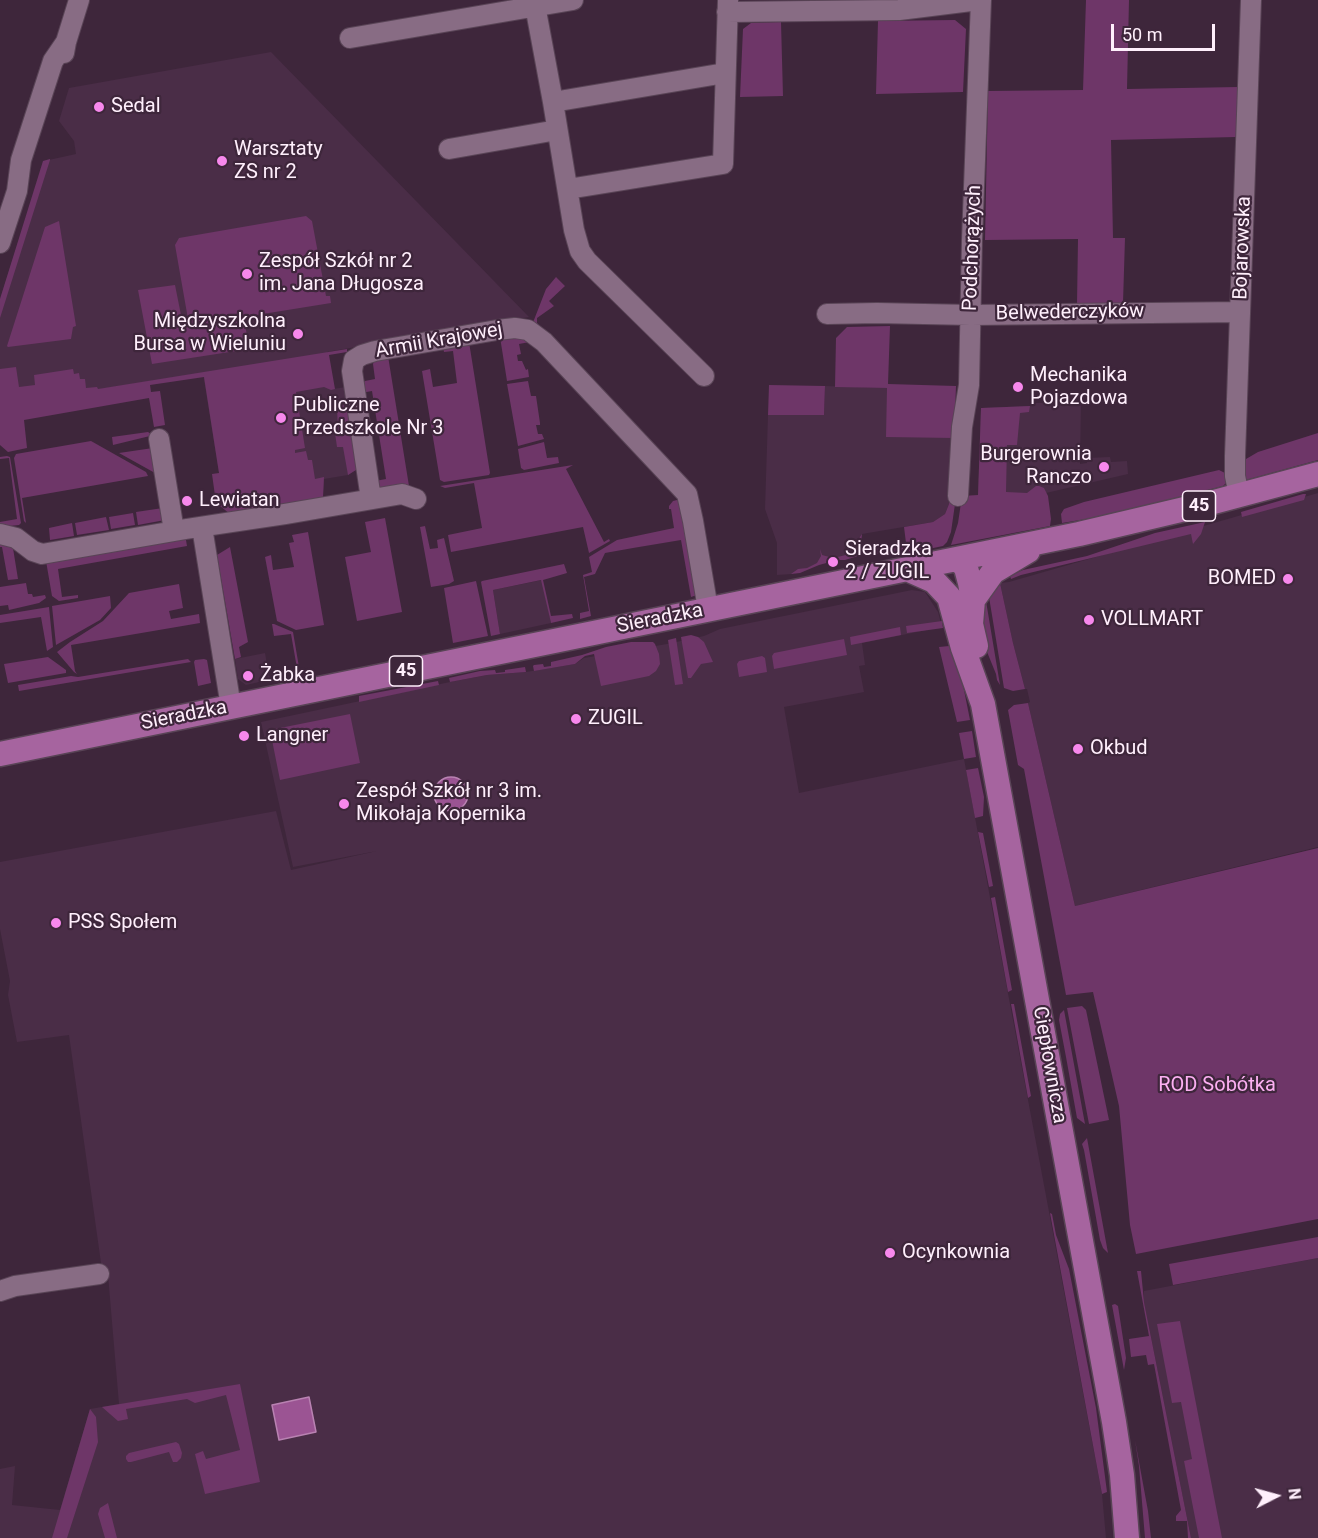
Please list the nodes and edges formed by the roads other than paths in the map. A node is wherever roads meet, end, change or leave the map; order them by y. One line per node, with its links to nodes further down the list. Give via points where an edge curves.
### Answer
1 (79, 0): 12 (street)
2 (573, 0): 5 (street)
3 (980, 0): 6 (street, via 899,10); 17 (street, Podchorążych)
4 (1251, 0): 15 (street, Bojarowska)
5 (535, 3): 7 (street); 9 (street)
6 (728, 6): 8 (street)
7 (350, 38)
8 (725, 73): 9 (street); 13 (street, via 723,164)
9 (553, 102): 10 (street)
10 (557, 130): 11 (street); 13 (street)
11 (448, 149)
12 (8, 189): 14 (street)
13 (568, 189): 18 (street, via 577,242 587,261)
14 (0, 243)
15 (1240, 312): 17 (street, Belwederczyków); 21 (street, Bojarowska, via 1235,456)
16 (827, 314): 17 (street, Belwederczyków)
17 (971, 315): 22 (street, Podchorążych, via 969,385)
18 (704, 376)
19 (159, 439): 26 (street)
20 (1318, 474): 21 (main road, Sieradzka / 45)
21 (1239, 495): 28 (main road, Sieradzka / 45)
22 (958, 496)
23 (371, 499): 24 (street, via 402,494); 25 (street); 33 (street, Armii Krajowej, via 352,370 354,360 375,351 497,330 528,330 539,337 687,494)
24 (416, 499)
25 (202, 527): 26 (street); 34 (street)
26 (174, 531): 27 (street, via 42,554 16,538)
27 (0, 534)
28 (1043, 542): 29 (main road, Sieradzka / 45); 32 (main road, via 993,572)
29 (959, 558): 30 (main road, Sieradzka / 45); 31 (main road, Ciepłownicza); 32 (main road, Ciepłownicza, via 969,576)
30 (907, 569): 31 (main road, via 934,581); 33 (main road, Sieradzka / 45)
31 (949, 597): 38 (main road, Ciepłownicza, via 987,723 1114,1422)
32 (973, 600): 39 (main road, Ciepłownicza, via 973,635 997,702 1101,1269 1128,1423)
33 (708, 609): 34 (main road, Sieradzka / 45)
34 (231, 707): 35 (main road, Sieradzka / 45)
35 (0, 754)
36 (99, 1274): 37 (street)
37 (0, 1291)
38 (1127, 1538)
39 (1141, 1538)

